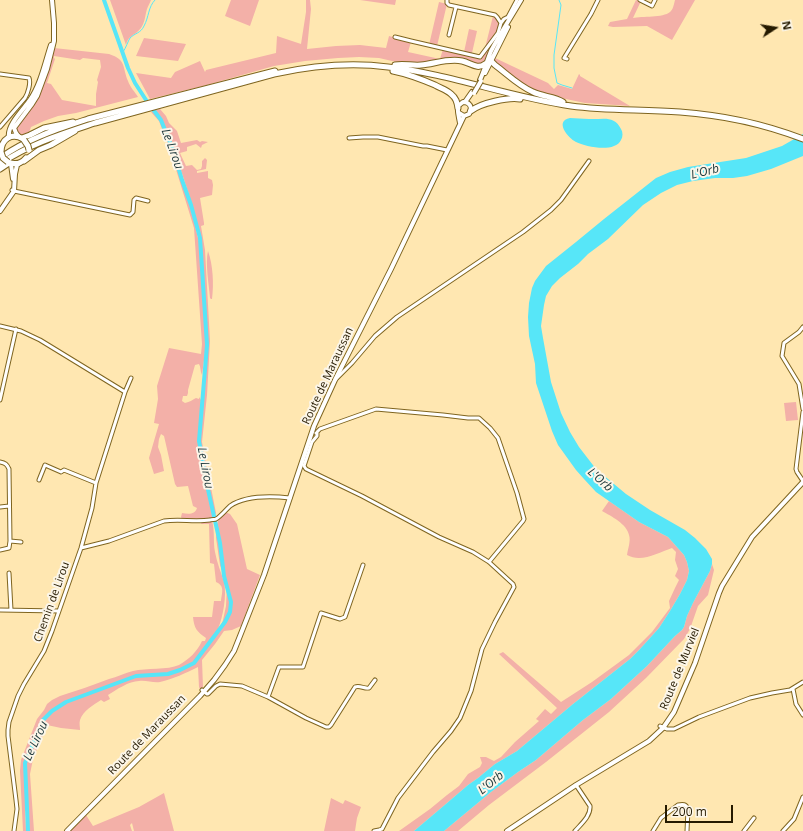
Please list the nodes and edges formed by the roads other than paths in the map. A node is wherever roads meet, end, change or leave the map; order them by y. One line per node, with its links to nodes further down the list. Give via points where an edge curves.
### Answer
1 (52, 0): 10 (main road)
2 (448, 0): 8 (street, via 447,3)
3 (516, 0): 9 (street, via 508,17 504,19)
4 (521, 0): 9 (main road); 14 (main road)
5 (598, 0): 13 (street, via 564,58)
6 (640, 0): 7 (street, via 652,6)
7 (655, 0)
8 (456, 6): 9 (street, via 495,15); 11 (street)
9 (504, 24): 12 (street, via 480,57); 15 (main road)
10 (54, 27): 33 (main road, via 36,90 11,125); 34 (main road, via 54,41 40,89 14,128)
11 (449, 35)
12 (395, 37)
13 (567, 59)
14 (491, 61): 19 (main road); 22 (highway, via 529,90 558,99)
15 (486, 64): 17 (highway, via 476,67 455,60 423,65); 19 (main road)
16 (366, 65): 20 (highway, via 332,65 291,70); 22 (highway, via 422,72); 24 (highway, via 401,72 445,90 453,96)
17 (396, 65): 20 (highway, via 366,62 303,65 267,72); 22 (highway)
18 (0, 74): 30 (street, via 30,80 25,98)
19 (480, 80): 21 (main road, bridge)
20 (164, 102): 23 (highway)
21 (467, 103): 24 (main road, via 461,103); 25 (main road)
22 (562, 103): 25 (highway, via 556,106 510,98); 31 (highway, via 703,111 744,118)
23 (141, 108): 27 (highway); 28 (highway)
24 (458, 110): 26 (main road); 29 (main road)
25 (471, 110): 26 (main road)
26 (464, 116): 29 (main road, Route de Maraussan)
27 (88, 119): 34 (highway, via 44,128); 40 (highway, via 30,140)
28 (95, 123): 42 (highway, via 39,150); 44 (highway, via 32,146)
29 (460, 123): 39 (main road, Route de Maraussan)
30 (0, 127)
31 (788, 132): 32 (highway); 36 (highway)
32 (803, 136)
33 (9, 137): 34 (highway); 37 (highway)
34 (22, 138): 42 (highway, bridge, via 29,150)
35 (349, 138): 39 (street, via 378,137)
36 (803, 139)
37 (2, 141): 38 (highway)
38 (0, 150): 43 (highway, bridge, via 3,158)
39 (447, 150): 54 (main road, Route de Maraussan)
40 (0, 158)
41 (589, 161): 54 (street, via 551,210 523,232 397,317 375,336)
42 (23, 162): 43 (highway); 46 (main road, via 17,165)
43 (9, 163): 45 (highway); 46 (main road)
44 (0, 164)
45 (0, 169)
46 (13, 190): 47 (street, via 130,215 136,198); 48 (main road); 49 (main road)
47 (148, 201)
48 (0, 207)
49 (0, 211)
50 (0, 326): 52 (street)
51 (803, 327): 57 (street, via 784,343 782,356 799,384)
52 (16, 329): 55 (street, via 40,340); 56 (street)
53 (131, 378): 55 (street, Chemin de Lirou)
54 (335, 380): 59 (main road, Route de Maraussan)
55 (125, 392): 63 (street, Chemin de Lirou)
56 (0, 400)
57 (803, 409)
58 (803, 412): 62 (street, via 796,469)
59 (314, 432): 64 (main road, Route de Maraussan); 71 (street, via 317,436 312,442 304,466 306,469); 71 (street, via 376,409 479,418 498,438 524,519)
60 (0, 462): 65 (street, via 5,463 9,469)
61 (39, 480): 63 (street, via 44,465)
62 (803, 481): 83 (main road, Route de Murviel, via 752,537 722,586 695,663 674,712)
63 (96, 483): 69 (street, Chemin de Lirou)
64 (290, 498): 69 (street, via 248,498 230,507 217,519 164,521); 80 (main road, Route de Maraussan, via 249,615 235,646)
65 (9, 506): 66 (street); 67 (street)
66 (0, 507)
67 (10, 541): 68 (street); 70 (street, via 9,548)
68 (21, 542)
69 (81, 548): 76 (street, Chemin de Lirou)
70 (0, 550)
71 (489, 562): 89 (street, via 514,587 482,648 471,692 460,718 398,798 382,829)
72 (363, 565): 81 (street, via 345,617 340,619 321,613 303,667 279,667)
73 (8, 572): 75 (street)
74 (0, 610): 75 (street)
75 (10, 610): 76 (street)
76 (59, 611): 87 (street, Chemin de Lirou, via 44,651 18,696 8,726 17,809)
77 (375, 680): 81 (street, via 367,689 355,687 329,727 306,718)
78 (803, 682): 79 (street)
79 (793, 689): 82 (street, via 796,704); 83 (street, via 750,698 674,729)
80 (203, 691): 81 (street, via 208,694 220,684 242,686); 88 (main road, Route de Maraussan)
81 (268, 697)
82 (803, 715)
83 (661, 727): 84 (main road, Route de Murviel, via 649,741)
84 (576, 785): 90 (main road, Route de Murviel); 91 (street, via 591,808)
85 (803, 797): 95 (street, via 794,818)
86 (754, 818): 94 (street)
87 (14, 831)
88 (66, 831)
89 (374, 831)
90 (507, 831)
91 (575, 831)
92 (653, 831): 93 (street, via 660,818 682,804 688,809)
93 (687, 831)
94 (744, 831)
95 (784, 831)

